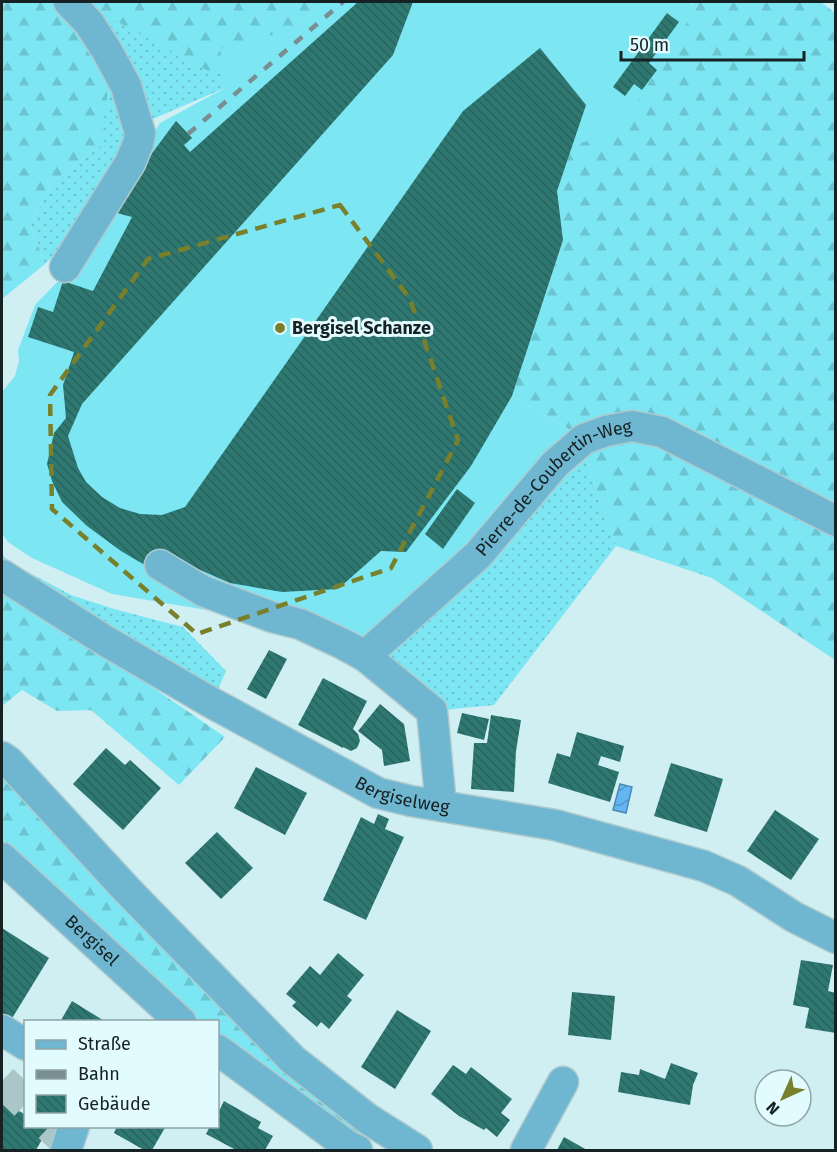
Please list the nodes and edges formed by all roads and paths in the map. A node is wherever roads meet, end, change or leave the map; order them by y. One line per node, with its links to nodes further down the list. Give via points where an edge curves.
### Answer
1 (69, 2): 2 (street, via 107,51 126,86 141,133 130,163)
2 (64, 267)
3 (836, 521): 6 (street, Pierre-de-Coubertin-Weg, via 662,432 632,426 606,430 584,439 555,464 478,555)
4 (160, 566): 6 (street, via 203,591 300,624)
5 (2, 575): 8 (street, Bergiselweg, via 212,703 370,789)
6 (365, 656): 8 (street, via 432,711)
7 (2, 757): 19 (street, via 293,1060 368,1119)
8 (441, 806): 10 (street, Bergiselweg, via 555,825 704,866 738,881)
9 (2, 858): 11 (street, Bergisel)
10 (836, 938)
11 (179, 1020)
12 (2, 1030): 13 (street)
13 (24, 1044)
14 (219, 1051): 18 (street)
15 (563, 1082): 20 (street)
16 (73, 1128): 17 (street)
17 (66, 1150)
18 (357, 1150)
19 (417, 1150)
20 (526, 1150)

